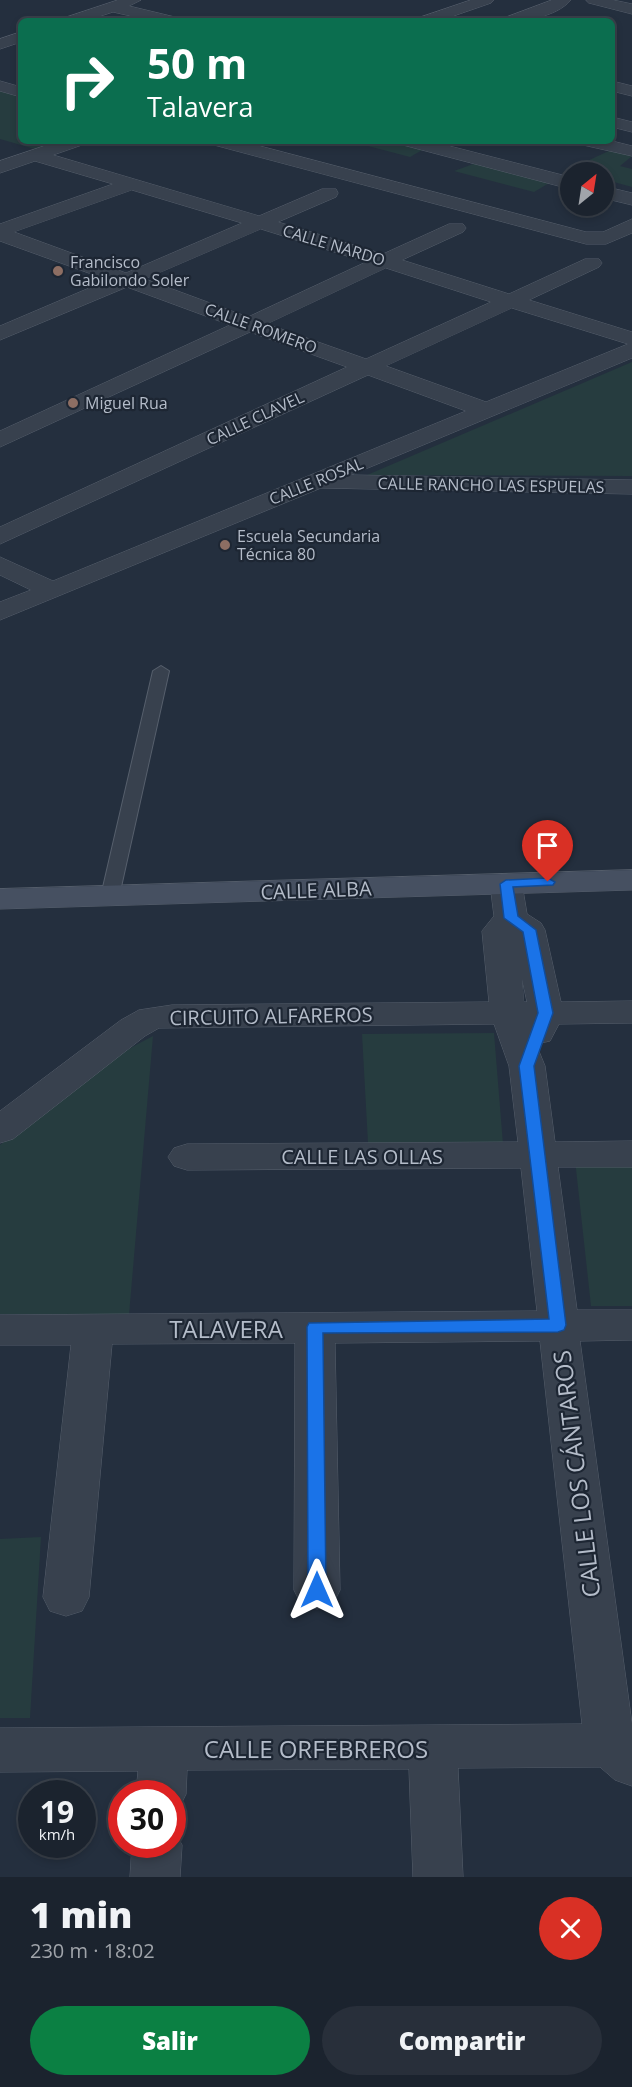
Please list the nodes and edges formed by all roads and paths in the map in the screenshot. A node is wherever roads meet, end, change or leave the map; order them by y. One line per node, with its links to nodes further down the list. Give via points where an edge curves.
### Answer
1 (133, 0): 5 (street)
2 (486, 0): 9 (street)
3 (562, 0): 10 (street)
4 (594, 0): 6 (street)
5 (114, 7): 7 (street); 8 (street)
6 (632, 9)
7 (79, 18)
8 (160, 18)
9 (433, 18)
10 (519, 18)
11 (18, 39): 12 (street)
12 (0, 46): 13 (street)
13 (18, 52)
14 (0, 86): 15 (street)
15 (18, 91)
16 (615, 123): 17 (street)
17 (632, 127)
18 (67, 144): 23 (street)
19 (231, 144): 31 (street, via 586,238 606,238)
20 (420, 144): 25 (street)
21 (602, 144): 22 (street)
22 (632, 151)
23 (35, 155): 24 (street); 26 (street, CALLE NARDO)
24 (0, 167)
25 (560, 181)
26 (131, 184): 30 (street, CALLE NARDO); 33 (street)
27 (329, 193): 30 (street)
28 (614, 195): 29 (street)
29 (632, 199)
30 (259, 222): 34 (street, CALLE NARDO); 36 (street)
31 (632, 225)
32 (456, 228): 34 (street)
33 (0, 232): 36 (street, CALLE ROMERO)
34 (386, 261): 37 (street, CALLE NARDO); 38 (street)
35 (592, 263): 37 (street, CALLE CLAVEL)
36 (126, 279): 38 (street, CALLE ROMERO); 39 (street)
37 (510, 300): 40 (street, CALLE NARDO); 42 (street, CALLE CLAVEL)
38 (250, 324): 42 (street, CALLE ROMERO); 44 (street)
39 (2, 331)
40 (632, 339)
41 (632, 350): 43 (street, CALLE ROSAL)
42 (366, 367): 43 (street, CALLE ROMERO); 47 (street, CALLE CLAVEL)
43 (488, 411): 45 (street, CALLE ROSAL)
44 (0, 440)
45 (314, 482): 46 (street, CALLE RANCHO LAS ESPUELAS); 49 (street, CALLE ROSAL)
46 (632, 487)
47 (0, 536)
48 (0, 565): 49 (street)
49 (52, 590): 50 (street, CALLE ROSAL)
50 (0, 612)
51 (161, 671): 54 (lane)
52 (632, 880): 53 (street, CALLE ALBA)
53 (506, 884): 54 (street, CALLE ALBA); 56 (street)
54 (110, 896): 55 (street, CALLE ALBA)
55 (0, 899)
56 (511, 918): 58 (street, CALLE LOS CÁNTAROS, via 498,931); 59 (street, via 529,930)
57 (632, 1012): 59 (street, CIRCUITO ALFAREROS)
58 (507, 1013): 59 (street, CIRCUITO ALFAREROS); 60 (street, CALLE LOS CÁNTAROS); 61 (street, CIRCUITO ALFAREROS, via 152,1018 133,1028)
59 (546, 1013): 60 (street, CALLE LOS CÁNTAROS)
60 (527, 1066): 62 (street, CALLE LOS CÁNTAROS)
61 (0, 1130)
62 (537, 1155): 63 (street, CALLE LAS OLLAS); 64 (street, CALLE LAS OLLAS); 65 (street, CALLE LOS CÁNTAROS)
63 (632, 1155)
64 (187, 1157)
65 (558, 1325): 66 (street, TALAVERA); 67 (street, TALAVERA); 74 (street, CALLE LOS CÁNTAROS)
66 (632, 1325)
67 (315, 1327): 68 (street, TALAVERA); 70 (street)
68 (93, 1329): 69 (street, TALAVERA); 71 (street)
69 (0, 1330)
70 (317, 1590)
71 (66, 1597)
72 (433, 1747): 74 (street, CALLE ORFEBREROS); 75 (street, CALLE ORFEBREROS); 78 (street)
73 (0, 1750): 75 (street, CALLE ORFEBREROS)
74 (624, 1751)
75 (162, 1771)
76 (156, 1858): 77 (street)
77 (155, 1877)
78 (438, 1877)

